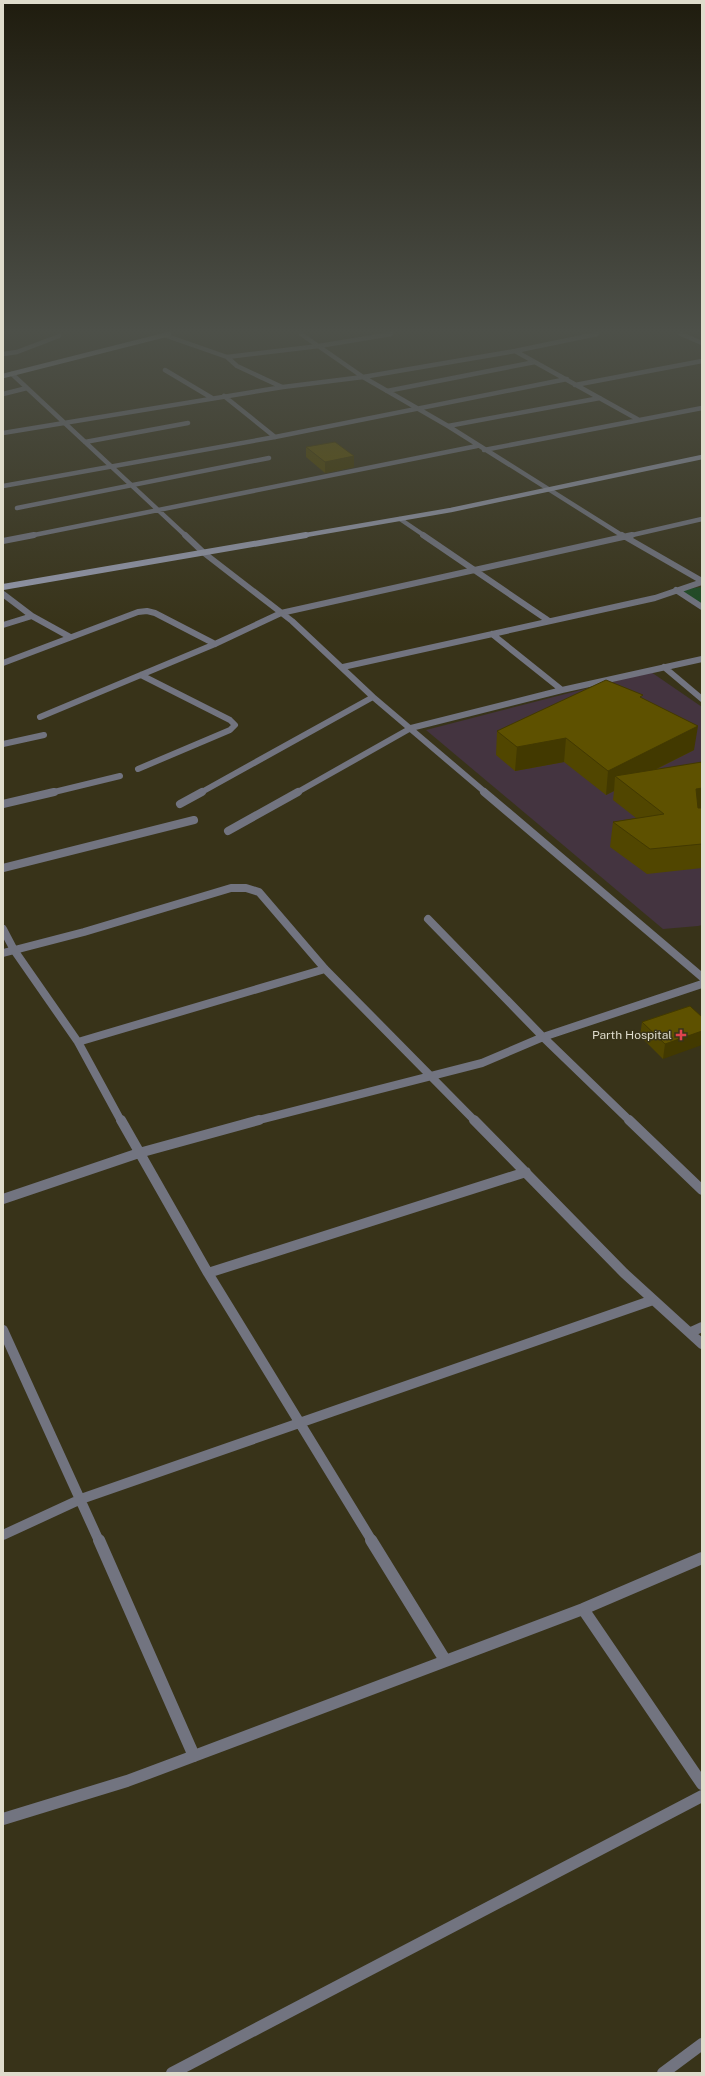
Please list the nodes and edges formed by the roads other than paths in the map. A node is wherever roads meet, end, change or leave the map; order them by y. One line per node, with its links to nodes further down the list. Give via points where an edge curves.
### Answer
1 (15, 431): 8 (street)
2 (73, 431): 10 (street)
3 (149, 431): 10 (street)
4 (268, 431): 9 (street)
5 (302, 431): 9 (street)
6 (455, 431): 11 (street)
7 (583, 431): 12 (street)
8 (3, 433)
9 (275, 436): 15 (street)
10 (85, 442): 15 (street)
11 (477, 446): 12 (street); 20 (street)
12 (484, 450): 18 (street)
13 (702, 457): 18 (street)
14 (268, 458): 16 (street)
15 (112, 466): 16 (street); 17 (street)
16 (131, 484): 19 (street); 20 (street)
17 (3, 486)
18 (550, 489): 21 (street); 23 (street)
19 (17, 508)
20 (158, 510): 24 (street); 25 (street)
21 (400, 518): 25 (street); 26 (street)
22 (702, 519): 23 (street)
23 (625, 537): 26 (street); 27 (street)
24 (3, 541)
25 (204, 553): 28 (street); 32 (street)
26 (475, 571): 32 (street); 34 (street)
27 (702, 582): 29 (street)
28 (3, 587)
29 (676, 590): 31 (street); 34 (street, via 655,598)
30 (3, 594): 33 (street)
31 (702, 606)
32 (281, 613): 38 (street); 41 (street)
33 (32, 616): 35 (street); 37 (street)
34 (549, 621): 36 (street)
35 (3, 625)
36 (492, 634): 41 (street); 44 (street)
37 (70, 637): 38 (street, via 147,611); 40 (street)
38 (215, 644): 43 (street)
39 (702, 659): 42 (street)
40 (3, 663)
41 (343, 667): 45 (street)
42 (664, 667): 44 (street); 46 (street)
43 (141, 675): 47 (street); 51 (street, via 230,720 235,725 230,730)
44 (562, 690): 48 (street)
45 (373, 698): 48 (street); 54 (street)
46 (702, 699)
47 (40, 717)
48 (410, 728): 56 (street); 63 (street)
49 (44, 735): 50 (street)
50 (3, 744)
51 (138, 769)
52 (120, 776): 53 (street)
53 (3, 804)
54 (180, 804)
55 (194, 820): 57 (street)
56 (228, 831)
57 (3, 868)
58 (428, 919): 65 (street)
59 (3, 929): 60 (street)
60 (14, 950): 61 (street); 62 (street, via 231,888 239,888 259,892); 66 (street)
61 (3, 953)
62 (325, 969): 66 (street); 67 (street)
63 (702, 977)
64 (702, 984): 65 (street)
65 (543, 1037): 67 (street, via 482,1063); 70 (street)
66 (78, 1042): 68 (street)
67 (430, 1075): 68 (street); 69 (street)
68 (139, 1153): 71 (street); 72 (street)
69 (526, 1172): 72 (street); 73 (street)
70 (702, 1190)
71 (3, 1198)
72 (208, 1273): 78 (street)
73 (653, 1300): 76 (street); 78 (street)
74 (702, 1327): 76 (street)
75 (3, 1330): 79 (street)
76 (691, 1332): 77 (street)
77 (702, 1344)
78 (299, 1422): 79 (street); 83 (street)
79 (81, 1499): 80 (street); 84 (street)
80 (3, 1535)
81 (702, 1558): 82 (street)
82 (583, 1609): 83 (street); 85 (street)
83 (445, 1660): 84 (street)
84 (194, 1756): 87 (street, via 127,1781)
85 (702, 1784)
86 (702, 1796): 89 (street)
87 (3, 1820)
88 (702, 2044): 90 (street)
89 (172, 2073)
90 (663, 2073)

